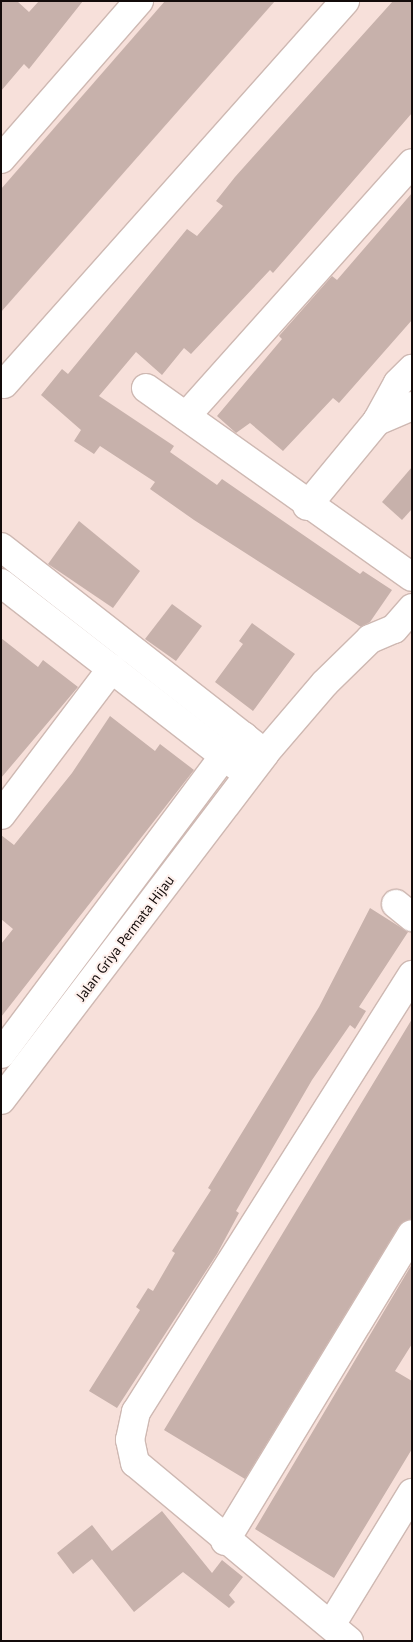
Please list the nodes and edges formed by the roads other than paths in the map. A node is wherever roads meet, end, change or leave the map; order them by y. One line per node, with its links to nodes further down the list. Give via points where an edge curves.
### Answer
1 (139, 1): 3 (street)
2 (345, 1): 6 (street)
3 (1, 159)
4 (412, 163): 9 (street)
5 (412, 369): 10 (street, via 398,383)
6 (4, 384)
7 (146, 388): 9 (street)
8 (412, 406): 10 (street)
9 (186, 416): 11 (street)
10 (377, 421): 11 (street)
11 (307, 506): 13 (street)
12 (1, 547): 17 (street)
13 (412, 577)
14 (1, 583): 16 (street)
15 (412, 608): 18 (street, Jalan Griya Permata Hijau, via 394,629 370,639 331,677)
16 (112, 668): 19 (street); 21 (street)
17 (244, 737): 18 (street); 19 (street)
18 (266, 753): 20 (street, Jalan Griya Permata Hijau)
19 (224, 756): 20 (street); 23 (street)
20 (248, 776): 24 (street, Jalan Griya Permata Hijau)
21 (1, 815)
22 (412, 975): 27 (street, via 136,1412 130,1440 135,1463)
23 (1, 1054)
24 (1, 1100)
25 (412, 1234): 27 (street)
26 (412, 1493): 28 (street)
27 (225, 1541): 28 (street)
28 (340, 1633)

